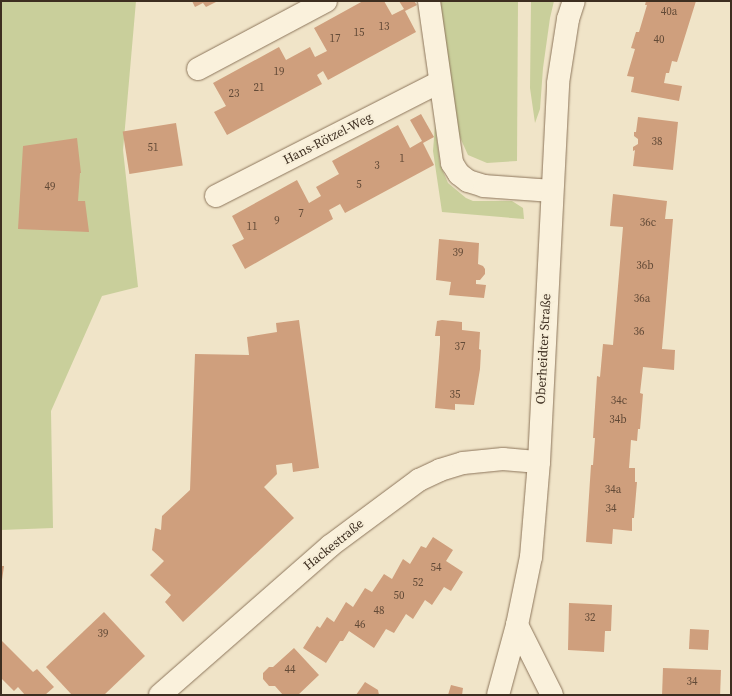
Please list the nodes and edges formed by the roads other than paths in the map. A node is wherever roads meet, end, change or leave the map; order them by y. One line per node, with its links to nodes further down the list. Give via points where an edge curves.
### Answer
1 (326, 1): 4 (street)
2 (428, 1): 5 (street)
3 (574, 1): 6 (street, Oberheidter Straße, via 568,19 558,83)
4 (198, 69)
5 (440, 82): 6 (street, via 452,162 459,174 468,181 484,186); 7 (street, Hans-Rötzel-Weg)
6 (552, 191): 8 (street, Oberheidter Straße)
7 (216, 196)
8 (539, 462): 9 (street, Oberheidter Straße, via 531,557); 10 (street, Hackestraße, via 503,460 463,463 419,480 330,546)
9 (517, 625): 11 (street, Oberheidter Straße); 12 (street)
10 (160, 695)
11 (498, 695)
12 (552, 695)

